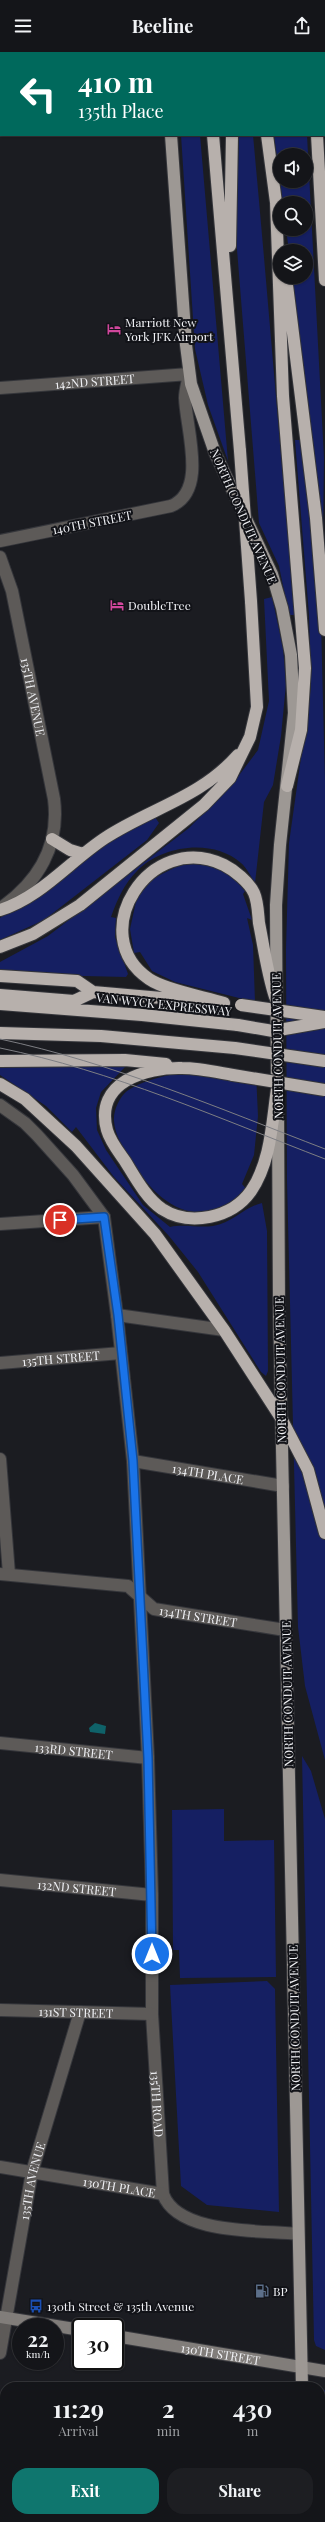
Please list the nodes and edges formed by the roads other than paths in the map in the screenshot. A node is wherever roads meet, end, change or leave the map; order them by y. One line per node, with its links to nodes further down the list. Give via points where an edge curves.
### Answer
1 (171, 136): 11 (main road, NORTH CONDUIT AVENUE)
2 (213, 136): 10 (highway)
3 (232, 136): 10 (highway)
4 (268, 136): 6 (highway)
5 (316, 136): 8 (highway)
6 (275, 196)
7 (277, 236): 18 (highway, via 283,396 305,668 301,730)
8 (325, 280)
9 (287, 284): 16 (highway, via 316,518)
10 (231, 324): 17 (highway, bridge, via 257,697 254,722)
11 (189, 374): 12 (street, 142ND STREET); 13 (street, NORTH CONDUIT AVENUE, via 185,396 192,477); 18 (main road, NORTH CONDUIT AVENUE, via 206,431 266,560 285,619 292,655 295,699)
12 (0, 388)
13 (182, 500): 14 (street, 140TH STREET, via 162,508)
14 (0, 541)
15 (0, 557): 19 (street, 135TH AVENUE, via 12,591 54,799)
16 (325, 630)
17 (246, 746): 20 (highway, via 221,773 204,786 127,825); 22 (highway, via 235,771 222,788 115,877 59,919)
18 (287, 786): 26 (main road, NORTH CONDUIT AVENUE, via 278,867)
19 (52, 839): 20 (highway, via 70,850); 21 (street, via 46,860 35,877)
20 (83, 854): 21 (highway, via 23,901)
21 (0, 909)
22 (0, 947)
23 (0, 976): 24 (highway, via 77,981)
24 (93, 992): 25 (highway, via 74,1001); 27 (highway)
25 (0, 996)
26 (275, 997): 27 (highway, via 267,971 254,893 234,869 212,859 183,858 156,867 136,886 126,906 122,926 125,946 132,962 149,980); 36 (main road, NORTH CONDUIT AVENUE)
27 (224, 1003): 29 (highway, bridge)
28 (0, 1004): 30 (highway, VAN WYCK EXPRESSWAY, bridge, via 142,1015 273,1031)
29 (325, 1017)
30 (325, 1022)
31 (0, 1033): 33 (highway, bridge, via 109,1036 235,1048)
32 (0, 1061): 34 (highway, via 125,1060 154,1062)
33 (323, 1061)
34 (182, 1068): 36 (highway, via 152,1070 128,1078 112,1094 106,1108 105,1121 112,1143 149,1197 162,1208 184,1217 208,1217 224,1212 239,1203 251,1191 260,1176 267,1152); 37 (highway, bridge)
35 (0, 1084): 42 (highway, via 25,1099 82,1152 155,1234)
36 (277, 1089): 45 (main road, NORTH CONDUIT AVENUE)
37 (325, 1090)
38 (0, 1105): 39 (street, via 25,1123 46,1144 82,1185)
39 (104, 1217): 40 (street); 41 (street)
40 (0, 1224)
41 (118, 1315): 42 (street); 43 (street)
42 (224, 1330): 45 (highway)
43 (121, 1353): 44 (street, 135TH STREET); 47 (street)
44 (0, 1363)
45 (281, 1418): 48 (main road, NORTH CONDUIT AVENUE); 49 (highway, via 308,1470)
46 (0, 1459): 50 (street)
47 (133, 1461): 48 (street, 134TH PLACE); 51 (street)
48 (282, 1486): 52 (main road, NORTH CONDUIT AVENUE)
49 (325, 1533)
50 (4, 1574): 51 (street, 134TH STREET, via 128,1586)
51 (140, 1597): 52 (street, 134TH STREET, via 154,1609); 54 (street)
52 (285, 1630): 63 (main road, NORTH CONDUIT AVENUE)
53 (0, 1743): 54 (street, 133RD STREET)
54 (148, 1758): 56 (street)
55 (0, 1880): 56 (street, 132ND STREET)
56 (152, 1895): 59 (street)
57 (0, 2010): 58 (street, 131ST STREET)
58 (80, 2012): 59 (street, 131ST STREET); 61 (street, 135TH AVENUE)
59 (152, 2014): 62 (street, 135TH ROAD)
60 (0, 2167): 61 (street, 130TH PLACE)
61 (32, 2172): 62 (street, 130TH PLACE); 64 (street, 135TH AVENUE)
62 (163, 2194): 63 (street, 130TH PLACE, via 171,2208 195,2223)
63 (298, 2234): 68 (main road, NORTH CONDUIT AVENUE)
64 (3, 2317): 65 (street); 67 (street, 135TH AVENUE)
65 (72, 2328)
66 (124, 2338): 68 (street, 130TH STREET)
67 (0, 2354)
68 (302, 2368): 69 (street, 130TH STREET); 70 (main road, NORTH CONDUIT AVENUE)
69 (325, 2372)
70 (302, 2382)

